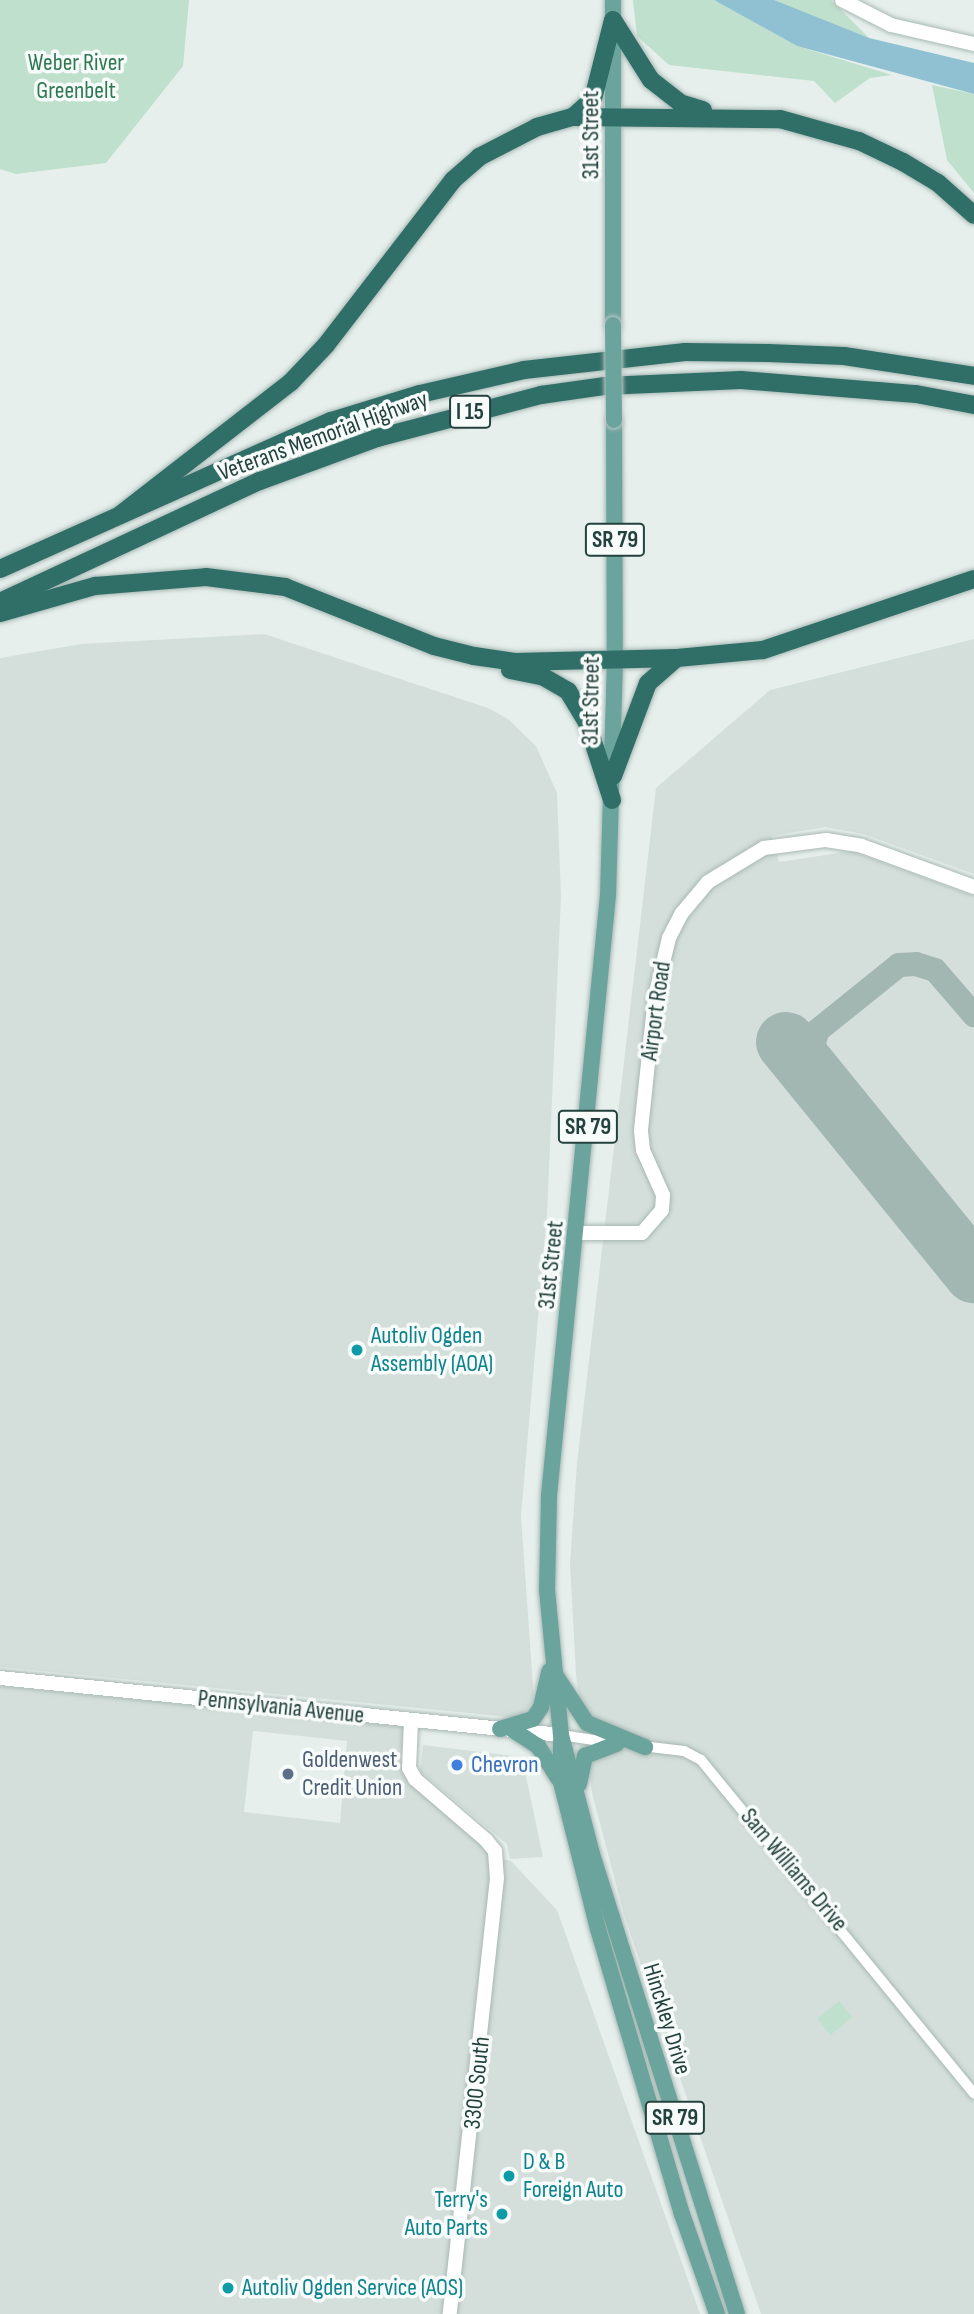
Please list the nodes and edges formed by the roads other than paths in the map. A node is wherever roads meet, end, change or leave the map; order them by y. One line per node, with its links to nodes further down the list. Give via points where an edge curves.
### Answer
1 (613, 0): 3 (main road, 31st Street / SR 79)
2 (842, 0): 4 (street, via 891,24)
3 (613, 20): 5 (highway, via 650,80 680,103); 6 (highway, via 593,99); 7 (main road, 31st Street / SR 79)
4 (974, 44)
5 (720, 116): 7 (highway); 8 (highway, via 780,119 859,141 938,183)
6 (573, 117): 7 (highway); 11 (highway, via 537,127 479,157 453,180 326,345 290,382)
7 (614, 117): 18 (main road, 31st Street / SR 79, bridge)
8 (974, 215)
9 (974, 376): 11 (highway, Veterans Memorial Highway / I 15, via 844,356 768,353 685,352 524,370 331,421)
10 (974, 405): 14 (highway, Veterans Memorial Highway / I 15, via 902,392 741,380 605,386 541,395 377,438 260,481)
11 (121, 514): 12 (highway, Veterans Memorial Highway / I 15)
12 (0, 569)
13 (974, 579): 17 (highway, via 763,650)
14 (0, 602)
15 (0, 613): 16 (highway, via 61,593 131,580 245,580 285,587)
16 (434, 646): 18 (highway, via 515,662); 20 (highway, via 456,659 542,676 568,691 587,723)
17 (677, 658): 18 (highway); 19 (highway, via 648,683)
18 (615, 660): 19 (main road, 31st Street / SR 79)
19 (612, 776): 20 (main road, 31st Street / SR 79)
20 (612, 800): 22 (main road, 31st Street / SR 79, via 598,1021)
21 (974, 887): 22 (street, Airport Road, via 862,846 826,840 764,848 708,882 682,913 669,938 655,997 641,1130 643,1150 663,1195 662,1210 642,1233)
22 (577, 1233): 23 (main road, 31st Street / SR 79)
23 (559, 1401): 24 (main road, Hinckley Drive / SR 79, via 547,1542)
24 (552, 1667): 27 (main road, via 533,1719); 28 (main road, Hinckley Drive / SR 79); 30 (main road, via 587,1723)
25 (0, 1678): 26 (street, Pennsylvania Avenue)
26 (411, 1721): 27 (street, Pennsylvania Avenue); 34 (street, 3300 South, via 407,1759 415,1779 468,1821 495,1851 492,1940)
27 (506, 1730): 28 (street, Pennsylvania Avenue); 31 (main road, via 538,1746)
28 (561, 1735): 29 (street, Sam Williams Drive); 31 (main road, Hinckley Drive / SR 79); 32 (main road, Hinckley Drive / SR 79)
29 (617, 1744): 30 (street, Sam Williams Drive); 32 (main road, via 585,1756)
30 (646, 1747): 33 (street, Sam Williams Drive, via 684,1751 701,1760)
31 (561, 1782): 35 (main road, Hinckley Drive / SR 79, via 656,2130)
32 (578, 1790): 36 (main road, Hinckley Drive / SR 79, via 613,1922)
33 (974, 2094)
34 (450, 2314)
35 (717, 2314)
36 (737, 2314)

